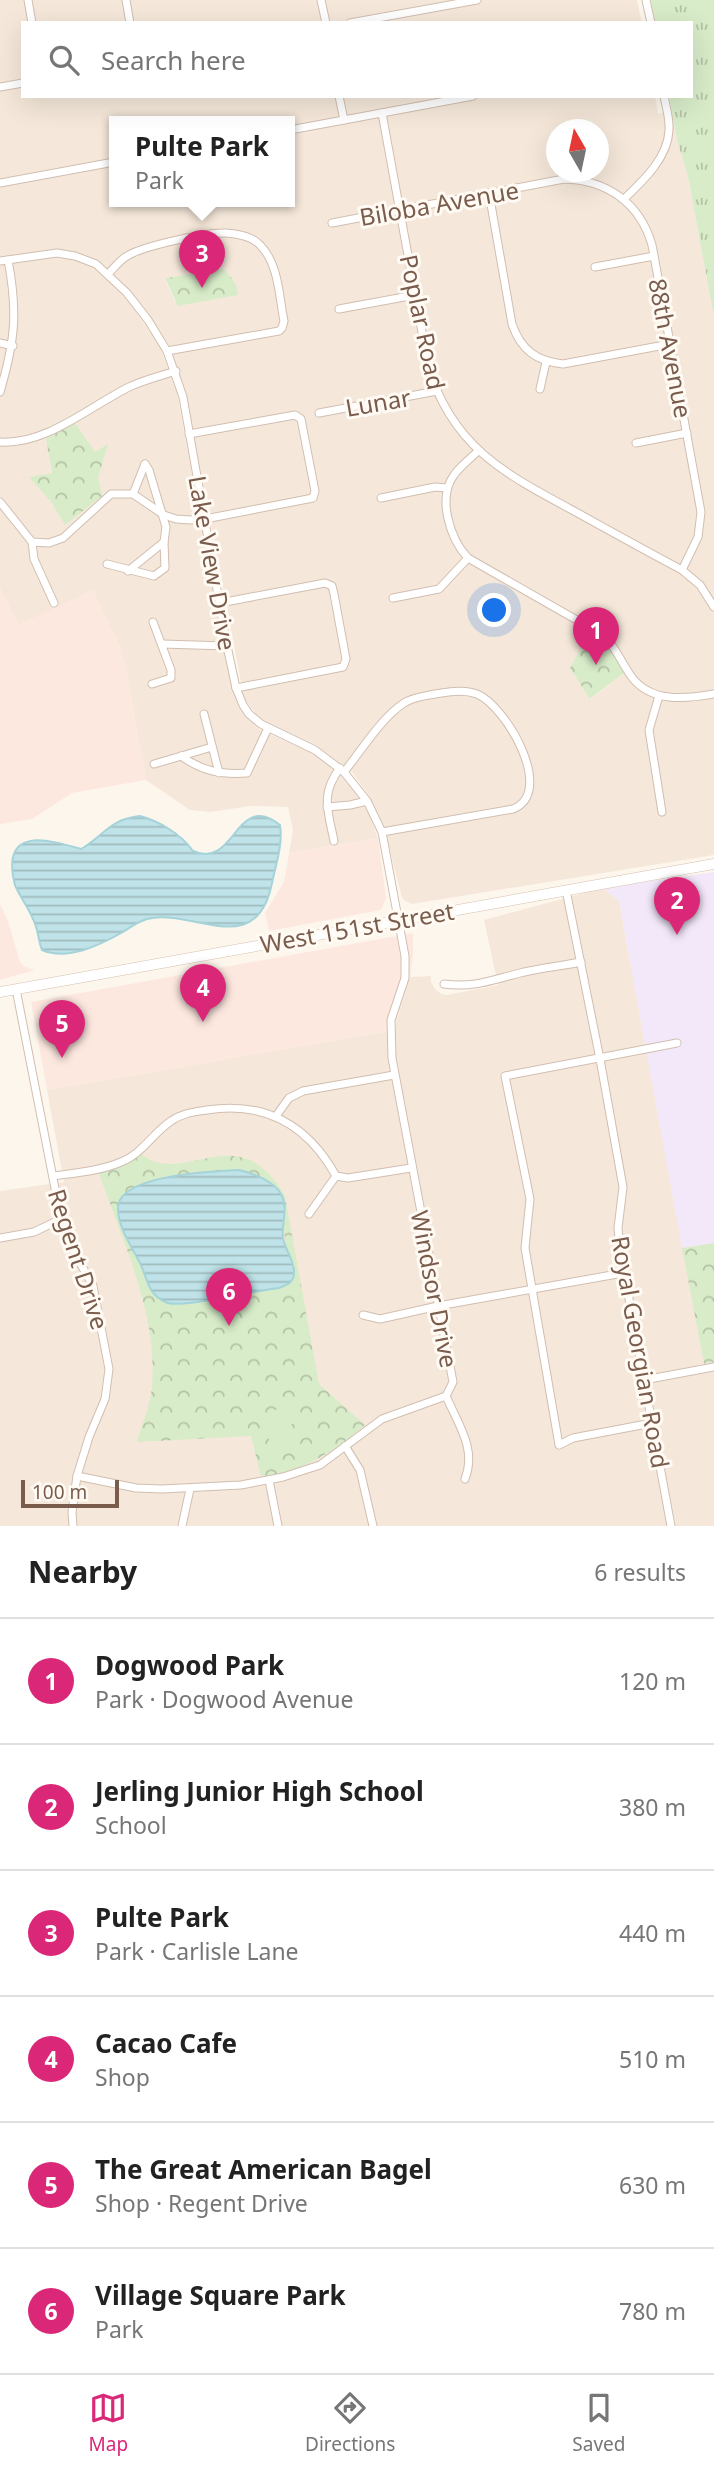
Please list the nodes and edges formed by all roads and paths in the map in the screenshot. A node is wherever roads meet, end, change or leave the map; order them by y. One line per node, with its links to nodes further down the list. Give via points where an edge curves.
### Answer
1 (28, 0): 6 (street)
2 (125, 0): 7 (street)
3 (321, 0): 8 (street)
4 (477, 0): 9 (street)
5 (646, 0): 10 (street)
6 (32, 21)
7 (130, 21)
8 (326, 21)
9 (361, 21)
10 (650, 21)
11 (21, 83): 12 (street)
12 (0, 88)
13 (339, 98): 17 (street)
14 (461, 98): 16 (street)
15 (664, 98): 22 (street, via 669,129 664,150)
16 (382, 113): 17 (street); 23 (street, Poplar Road)
17 (344, 120): 18 (street)
18 (295, 129)
19 (109, 163): 20 (street)
20 (0, 183)
21 (489, 193): 22 (street, Biloba Avenue, via 572,179 595,183); 23 (street, Biloba Avenue); 35 (street, via 512,324 524,347)
22 (624, 199): 25 (street, 88th Avenue, via 646,228)
23 (400, 209): 24 (street, Biloba Avenue); 29 (street, Poplar Road)
24 (332, 223)
25 (654, 256): 27 (street); 32 (street, 88th Avenue)
26 (4, 260): 28 (street, Lake View Drive, via 67,254 86,259); 33 (street, via 15,309)
27 (595, 267)
28 (108, 274): 34 (street, Lake View Drive, via 139,307); 34 (street, via 125,257 147,247 223,233 244,235 258,243 270,259 282,328)
29 (415, 295): 30 (street); 38 (street, Poplar Road)
30 (339, 309)
31 (0, 343): 33 (street)
32 (670, 344): 35 (street, via 572,362); 41 (street, 88th Avenue)
33 (13, 346): 39 (street)
34 (167, 351): 36 (street, Lake View Drive)
35 (546, 362): 37 (street)
36 (176, 371): 42 (street, Lake View Drive); 43 (street, via 131,386 50,432 26,441)
37 (540, 389)
38 (437, 391): 40 (street, Lunar); 45 (street, Poplar Road, via 453,422)
39 (0, 392)
40 (319, 413)
41 (687, 433): 44 (street); 56 (street, 88th Avenue, via 701,512 698,537)
42 (189, 434): 51 (street, Lake View Drive); 51 (street, via 295,415 301,419 305,436 315,491 310,499)
43 (0, 442)
44 (636, 443)
45 (478, 451): 46 (street); 56 (street, Poplar Road, via 523,484)
46 (447, 488): 48 (street); 54 (street, via 453,533)
47 (132, 494): 50 (street); 50 (street, via 145,464); 52 (street, via 111,494 63,538 49,544)
48 (381, 498)
49 (0, 502): 52 (street)
50 (164, 514): 51 (street, via 186,521); 53 (street)
51 (205, 518): 60 (street, Lake View Drive)
52 (32, 542): 59 (street, via 34,559)
53 (164, 542): 57 (street); 57 (street, via 165,568 160,573)
54 (468, 558): 58 (street, via 439,589); 68 (street, via 603,635 636,682)
55 (107, 564): 57 (street)
56 (682, 570): 61 (street, via 700,585)
57 (128, 571)
58 (393, 598)
59 (54, 603)
60 (220, 603): 64 (street, Lake View Drive); 66 (street, via 325,583 332,586 346,659 339,669)
61 (714, 607)
62 (153, 622): 63 (street)
63 (162, 645): 64 (street); 65 (street, via 171,678)
64 (227, 646): 66 (street, Lake View Drive)
65 (152, 684)
66 (236, 688): 70 (street, Lake View Drive, via 249,713)
67 (714, 694): 68 (street)
68 (659, 696): 78 (street, via 649,730)
69 (204, 714): 71 (street)
70 (268, 728): 74 (street, Lake View Drive, via 315,750); 75 (street, via 247,773)
71 (212, 747): 72 (street); 75 (street)
72 (181, 756): 73 (street); 75 (street, via 196,767)
73 (154, 764)
74 (342, 770): 76 (street, Lake View Drive); 77 (street, via 330,781); 79 (street, via 387,717 410,699 451,691 474,693 515,732 528,769 528,793 522,805)
75 (219, 773)
76 (367, 801): 77 (street); 79 (street, Lake View Drive)
77 (327, 807): 80 (street)
78 (662, 812)
79 (382, 832): 83 (street, Lake View Drive)
80 (334, 841)
81 (714, 864): 82 (street, West 151st Street)
82 (566, 890): 83 (street, West 151st Street); 84 (street, Royal Georgian Road)
83 (400, 920): 86 (street, West 151st Street); 90 (street, Windsor Drive, via 405,978 391,1020)
84 (581, 962): 85 (street, via 465,986); 89 (street, Royal Georgian Road)
85 (444, 984)
86 (16, 989): 87 (street, West 151st Street); 94 (street, Regent Drive)
87 (0, 992)
88 (677, 1043): 89 (street)
89 (600, 1059): 98 (street, Royal Georgian Road, via 623,1187 618,1238); 99 (street, via 505,1076 530,1199 526,1248)
90 (394, 1075): 91 (street, via 303,1091 289,1098); 92 (street, Windsor Drive)
91 (276, 1116): 93 (street, via 316,1147); 94 (street, via 248,1108 186,1113 124,1161)
92 (411, 1168): 93 (street); 100 (street, Windsor Drive)
93 (336, 1176): 95 (street)
94 (52, 1177): 96 (street, Regent Drive)
95 (309, 1214)
96 (61, 1219): 97 (street, via 33,1232); 107 (street, Regent Drive, via 93,1286 109,1369 106,1399)
97 (0, 1238)
98 (624, 1273): 99 (street); 103 (street, Royal Georgian Road)
99 (531, 1289): 100 (street); 105 (street, via 559,1444)
100 (438, 1306): 101 (street, via 380,1319); 104 (street, Windsor Drive, via 453,1382)
101 (363, 1315)
102 (714, 1367): 103 (street)
103 (644, 1380): 105 (street, Royal Georgian Road)
104 (446, 1396): 106 (street, Windsor Drive, via 382,1419); 108 (street, via 470,1452)
105 (652, 1423): 115 (street, Royal Georgian Road)
106 (345, 1446): 109 (street, Windsor Drive, via 320,1465); 114 (street, via 360,1469)
107 (77, 1476): 110 (street, Windsor Drive, via 136,1488); 111 (street, Regent Drive)
108 (465, 1479)
109 (269, 1480): 110 (street, Windsor Drive); 113 (street)
110 (190, 1489): 112 (street)
111 (73, 1526)
112 (183, 1526)
113 (278, 1526)
114 (373, 1526)
115 (669, 1526)

